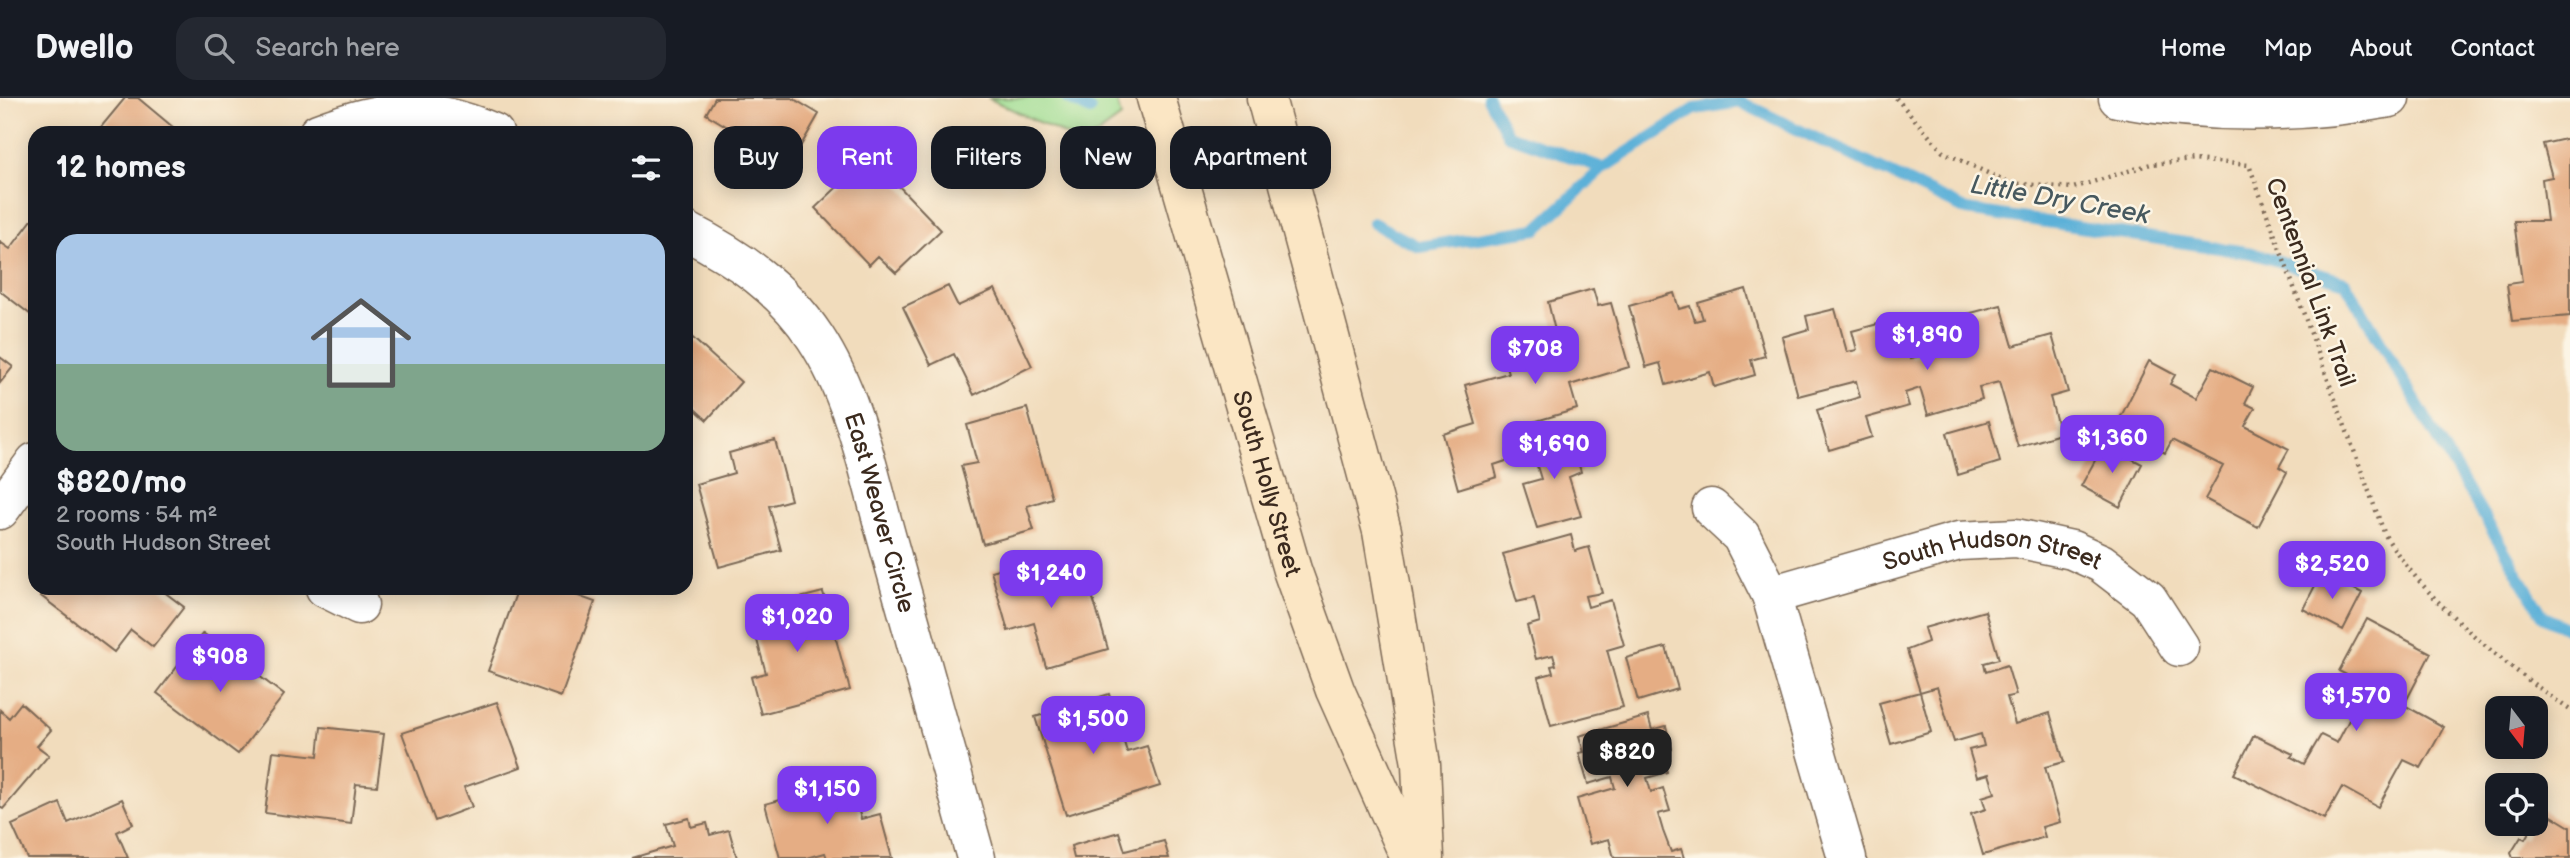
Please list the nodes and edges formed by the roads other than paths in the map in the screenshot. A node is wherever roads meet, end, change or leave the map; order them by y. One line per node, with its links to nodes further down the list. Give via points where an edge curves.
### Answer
1 (1156, 98): 16 (main road, South Holly Street, via 1292,570 1335,690)
2 (1266, 98): 17 (main road, via 1382,531 1421,764)
3 (2119, 98): 4 (street, via 2246,112)
4 (2389, 98)
5 (337, 126): 6 (street, via 392,112 427,111)
6 (477, 126)
7 (693, 235): 15 (street, East Weaver Circle, via 748,266 774,288 798,314 832,367 859,438)
8 (28, 472): 10 (street)
9 (1711, 508): 12 (street, via 1741,536)
10 (0, 510)
11 (338, 595): 13 (street)
12 (1771, 595): 14 (street, South Hudson Street, via 1959,541 2016,538 2072,550 2101,563 2148,599); 18 (street)
13 (359, 606)
14 (2179, 647)
15 (976, 858)
16 (1410, 858)
17 (1425, 858)
18 (1847, 858)

